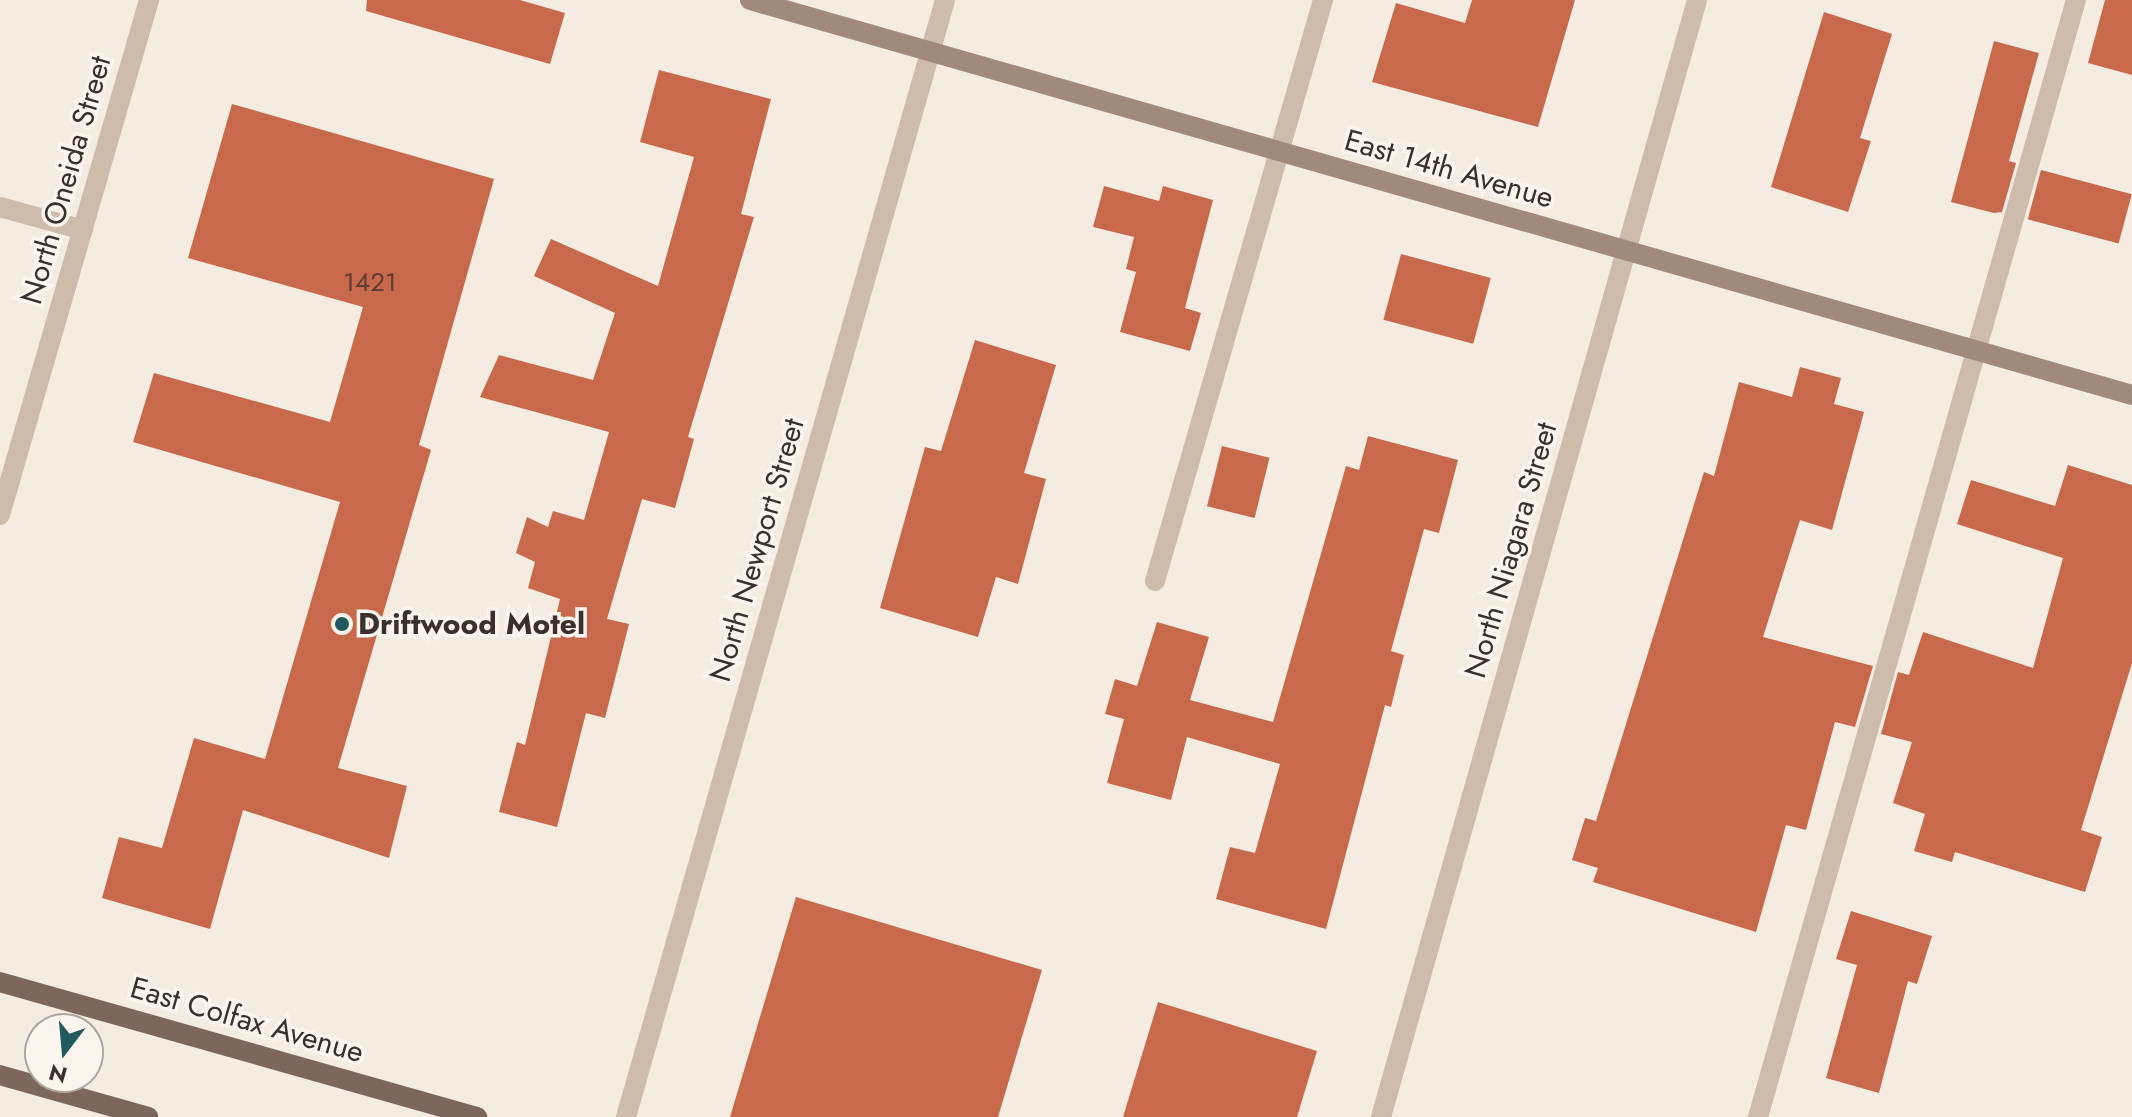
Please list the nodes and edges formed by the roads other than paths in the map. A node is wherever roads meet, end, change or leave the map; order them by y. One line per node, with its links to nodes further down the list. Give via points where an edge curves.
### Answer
1 (149, 0): 10 (street, North Oneida Street)
2 (750, 0): 7 (main road, East 14th Avenue)
3 (945, 0): 7 (street, North Newport Street)
4 (1323, 0): 8 (street)
5 (1697, 0): 11 (street, North Niagara Street)
6 (2076, 0): 12 (street)
7 (930, 52): 8 (main road, East 14th Avenue); 20 (street, North Newport Street)
8 (1280, 153): 11 (main road, East 14th Avenue); 15 (street)
9 (0, 207): 10 (street)
10 (83, 230): 14 (street, North Oneida Street)
11 (1627, 251): 12 (main road, East 14th Avenue); 21 (street, North Niagara Street)
12 (1978, 350): 13 (main road, East 14th Avenue); 22 (street)
13 (2132, 395)
14 (0, 515)
15 (1155, 581)
16 (0, 982): 19 (main road, East Colfax Avenue)
17 (0, 1075): 18 (main road)
18 (148, 1117)
19 (477, 1117)
20 (626, 1117)
21 (1381, 1117)
22 (1758, 1117)

